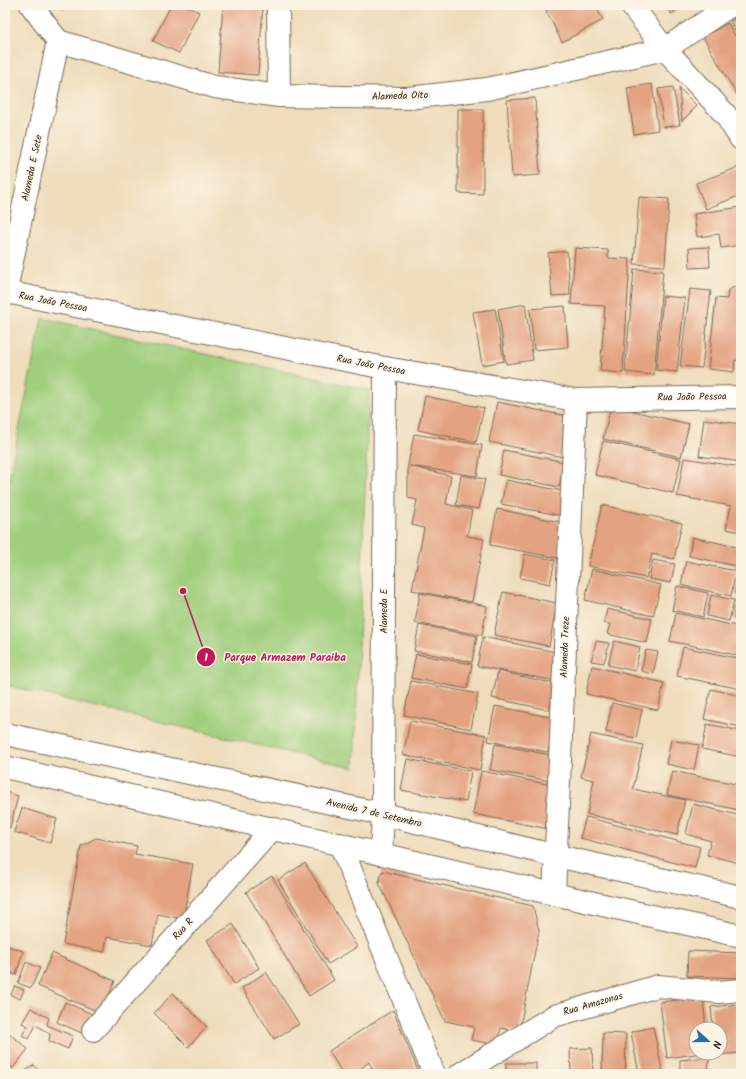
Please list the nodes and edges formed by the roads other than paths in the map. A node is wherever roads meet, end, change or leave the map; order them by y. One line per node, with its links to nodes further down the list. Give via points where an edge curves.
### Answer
1 (31, 5): 5 (street)
2 (278, 5): 7 (street)
3 (631, 5): 6 (street)
4 (731, 5): 6 (street, Alameda Oito)
5 (58, 42): 7 (street, Alameda Oito, via 215,86); 9 (street, Alameda E Sete)
6 (665, 49): 7 (street, Alameda Oito, via 487,89 408,98); 8 (street, via 725,114)
7 (279, 96)
8 (741, 139)
9 (11, 235): 10 (street, Alameda E Sete)
10 (5, 294): 11 (street, Rua João Pessoa)
11 (385, 368): 13 (street, Rua João Pessoa); 16 (street, Alameda E)
12 (741, 397): 13 (street, Rua João Pessoa)
13 (576, 400): 20 (street, Alameda Treze)
14 (5, 734): 16 (street, Avenida 7 de Setembro)
15 (5, 767): 17 (street)
16 (383, 814): 19 (street, Alameda E); 20 (street, Avenida 7 de Setembro)
17 (273, 828): 18 (street); 25 (street, Rua R)
18 (340, 844): 19 (street); 26 (street)
19 (381, 854): 21 (street)
20 (557, 856): 21 (street, Alameda Treze); 22 (street, Avenida 7 de Setembro)
21 (554, 894): 23 (street)
22 (741, 896)
23 (741, 936)
24 (741, 990): 27 (street, Rua Amazonas, via 718,992 658,986 554,1016)
25 (93, 1030)
26 (434, 1074)
27 (460, 1074)

